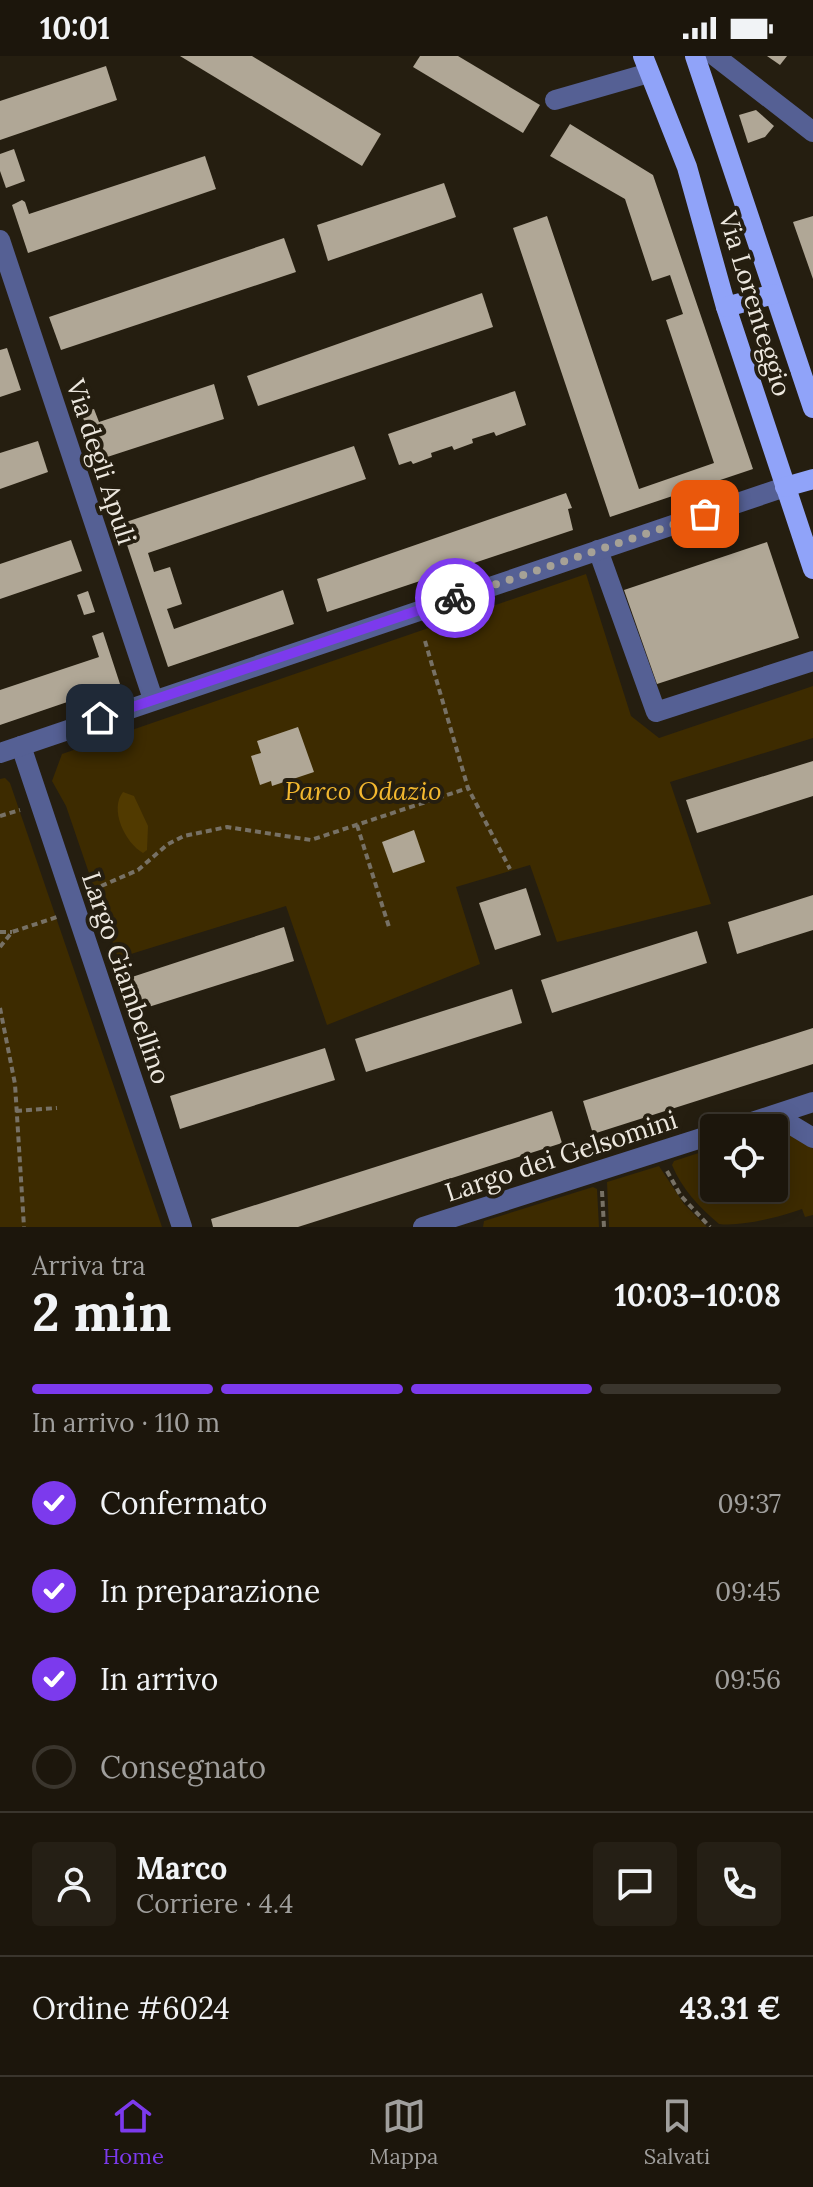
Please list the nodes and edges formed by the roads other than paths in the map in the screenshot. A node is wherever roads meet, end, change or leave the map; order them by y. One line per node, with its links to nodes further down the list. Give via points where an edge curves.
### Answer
1 (695, 56): 7 (main road, Via Lorenteggio)
2 (715, 56): 5 (street)
3 (646, 64): 4 (street); 8 (main road, Via Lorenteggio, via 687,167)
4 (555, 100)
5 (813, 132)
6 (0, 240): 15 (street, Via degli Apuli)
7 (774, 294): 8 (main road); 9 (main road, Via Lorenteggio)
8 (726, 307): 11 (main road, Via Lorenteggio)
9 (813, 408)
10 (813, 479): 11 (main road)
11 (785, 487): 12 (street); 13 (main road, Via Lorenteggio)
12 (598, 550): 14 (street, via 656,712); 15 (street)
13 (813, 569)
14 (813, 661)
15 (153, 699): 16 (street)
16 (21, 746): 17 (street); 23 (street, Largo Giambellino)
17 (0, 753)
18 (813, 1102): 19 (street)
19 (778, 1114)
20 (788, 1123): 22 (street)
21 (700, 1138): 24 (street, Largo dei Gelsomini)
22 (813, 1138)
23 (182, 1227)
24 (423, 1227)

